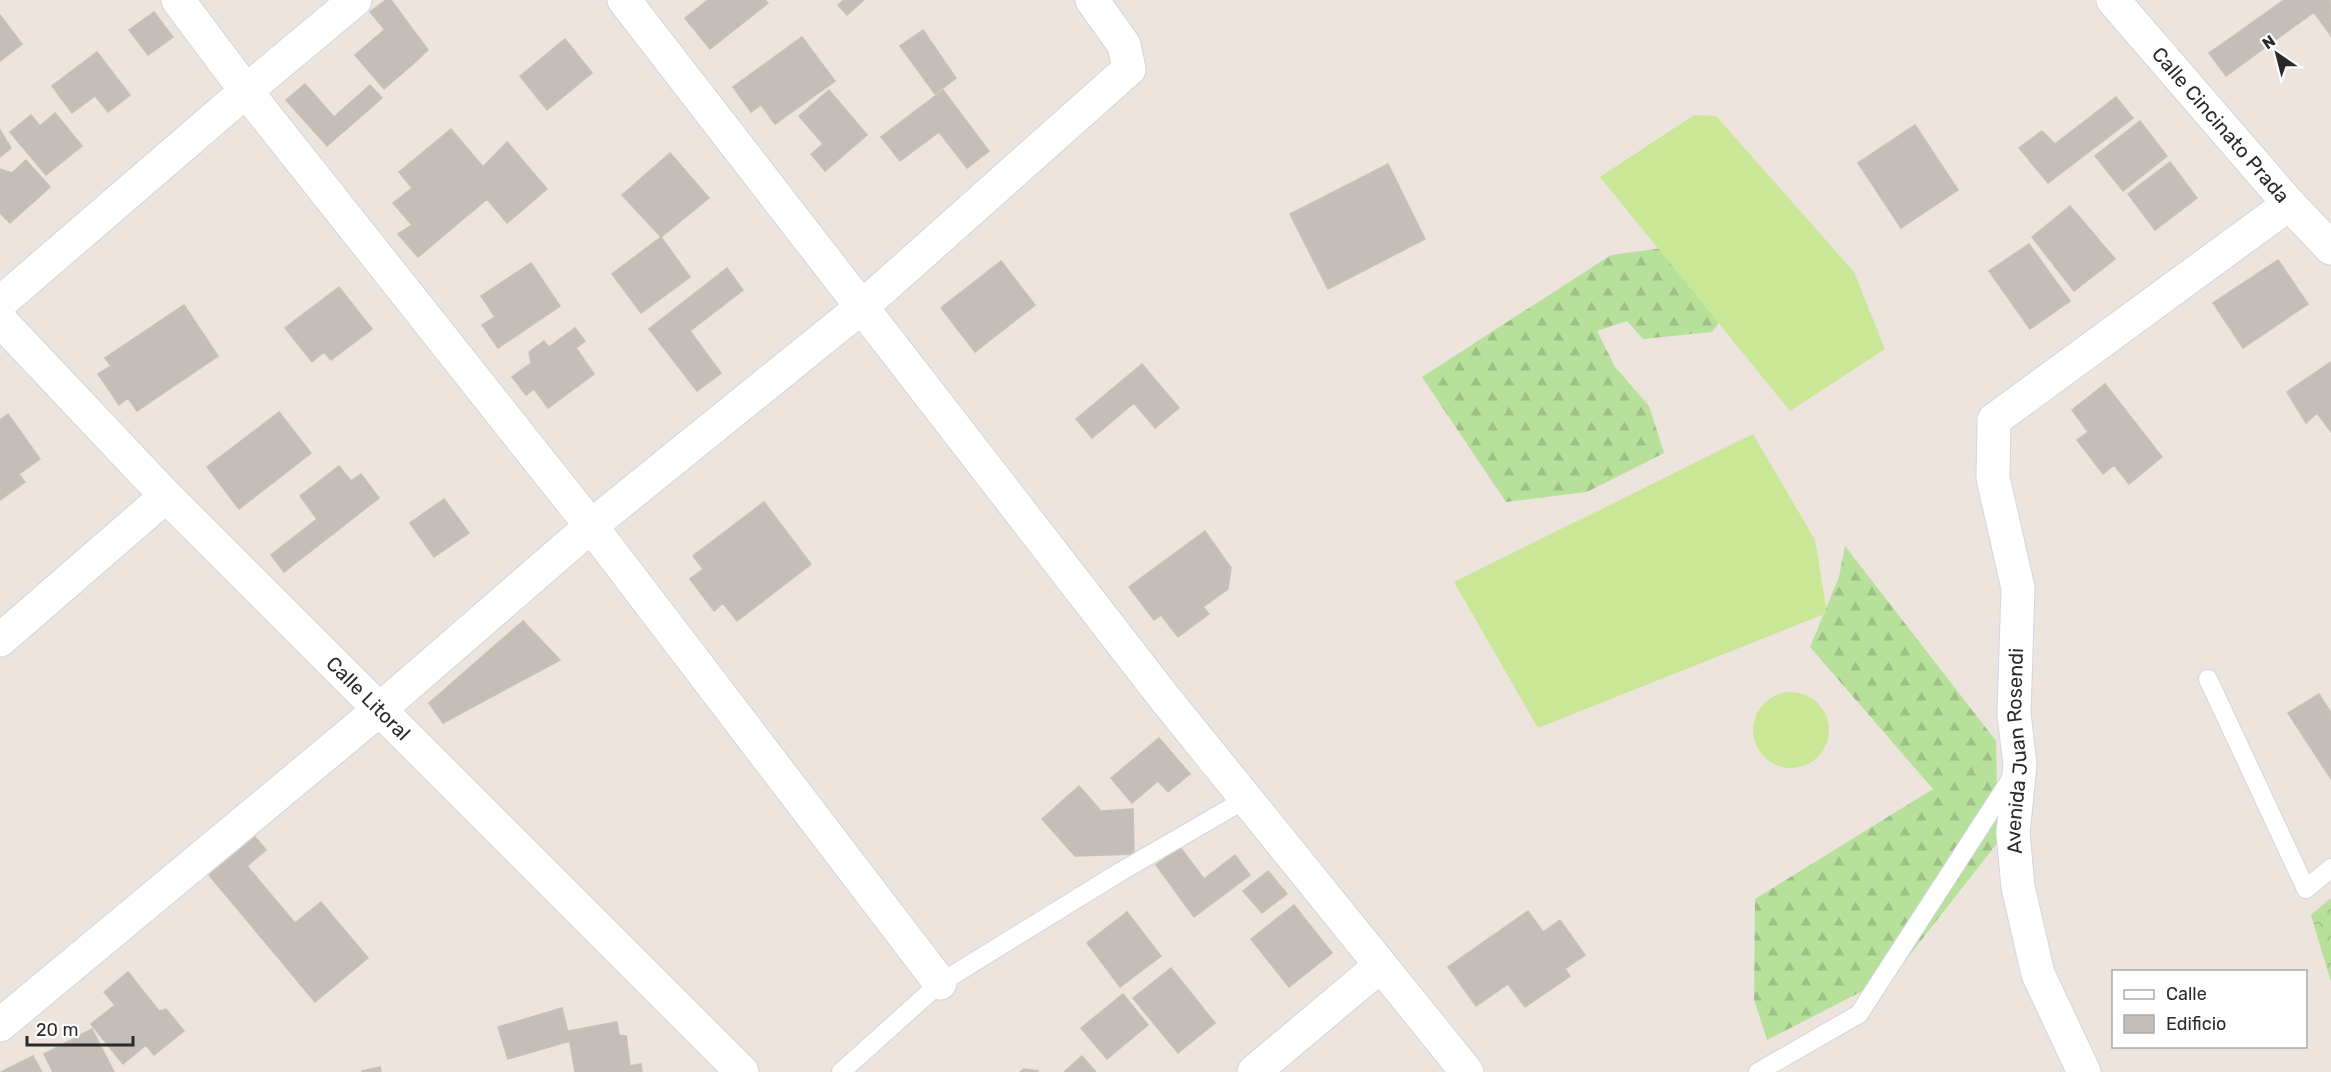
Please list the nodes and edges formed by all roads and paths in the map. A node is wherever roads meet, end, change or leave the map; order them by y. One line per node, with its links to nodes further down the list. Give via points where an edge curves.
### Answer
1 (178, 0): 6 (street)
2 (355, 0): 6 (street)
3 (624, 0): 10 (street)
4 (1092, 0): 10 (street, via 1124,45 1129,69)
5 (2113, 0): 7 (street, Calle Cincinato Prada)
6 (246, 91): 9 (street); 13 (street)
7 (2289, 204): 8 (street, Calle Cincinato Prada); 17 (street, Avenida Juan Rosendi, via 1994,420 1993,478 2018,588 2014,714)
8 (2331, 248)
9 (0, 303)
10 (863, 306): 13 (street); 18 (street)
11 (0, 320): 12 (street, Calle Litoral)
12 (166, 496): 14 (street); 16 (street, Calle Litoral)
13 (591, 526): 16 (street); 21 (street)
14 (0, 640)
15 (2208, 679): 19 (lane, via 2306,889)
16 (379, 710): 22 (street); 23 (street, Calle Litoral)
17 (2020, 765): 27 (lane, via 1859,1014); 28 (street, Avenida Juan Rosendi, via 2013,833 2025,922 2038,974)
18 (1246, 799): 20 (street); 21 (lane)
19 (2331, 868)
20 (1380, 966): 25 (street); 26 (street)
21 (940, 983): 24 (lane)
22 (0, 1025)
23 (742, 1072)
24 (841, 1072)
25 (1254, 1072)
26 (1467, 1072)
27 (1758, 1072)
28 (2084, 1072)

